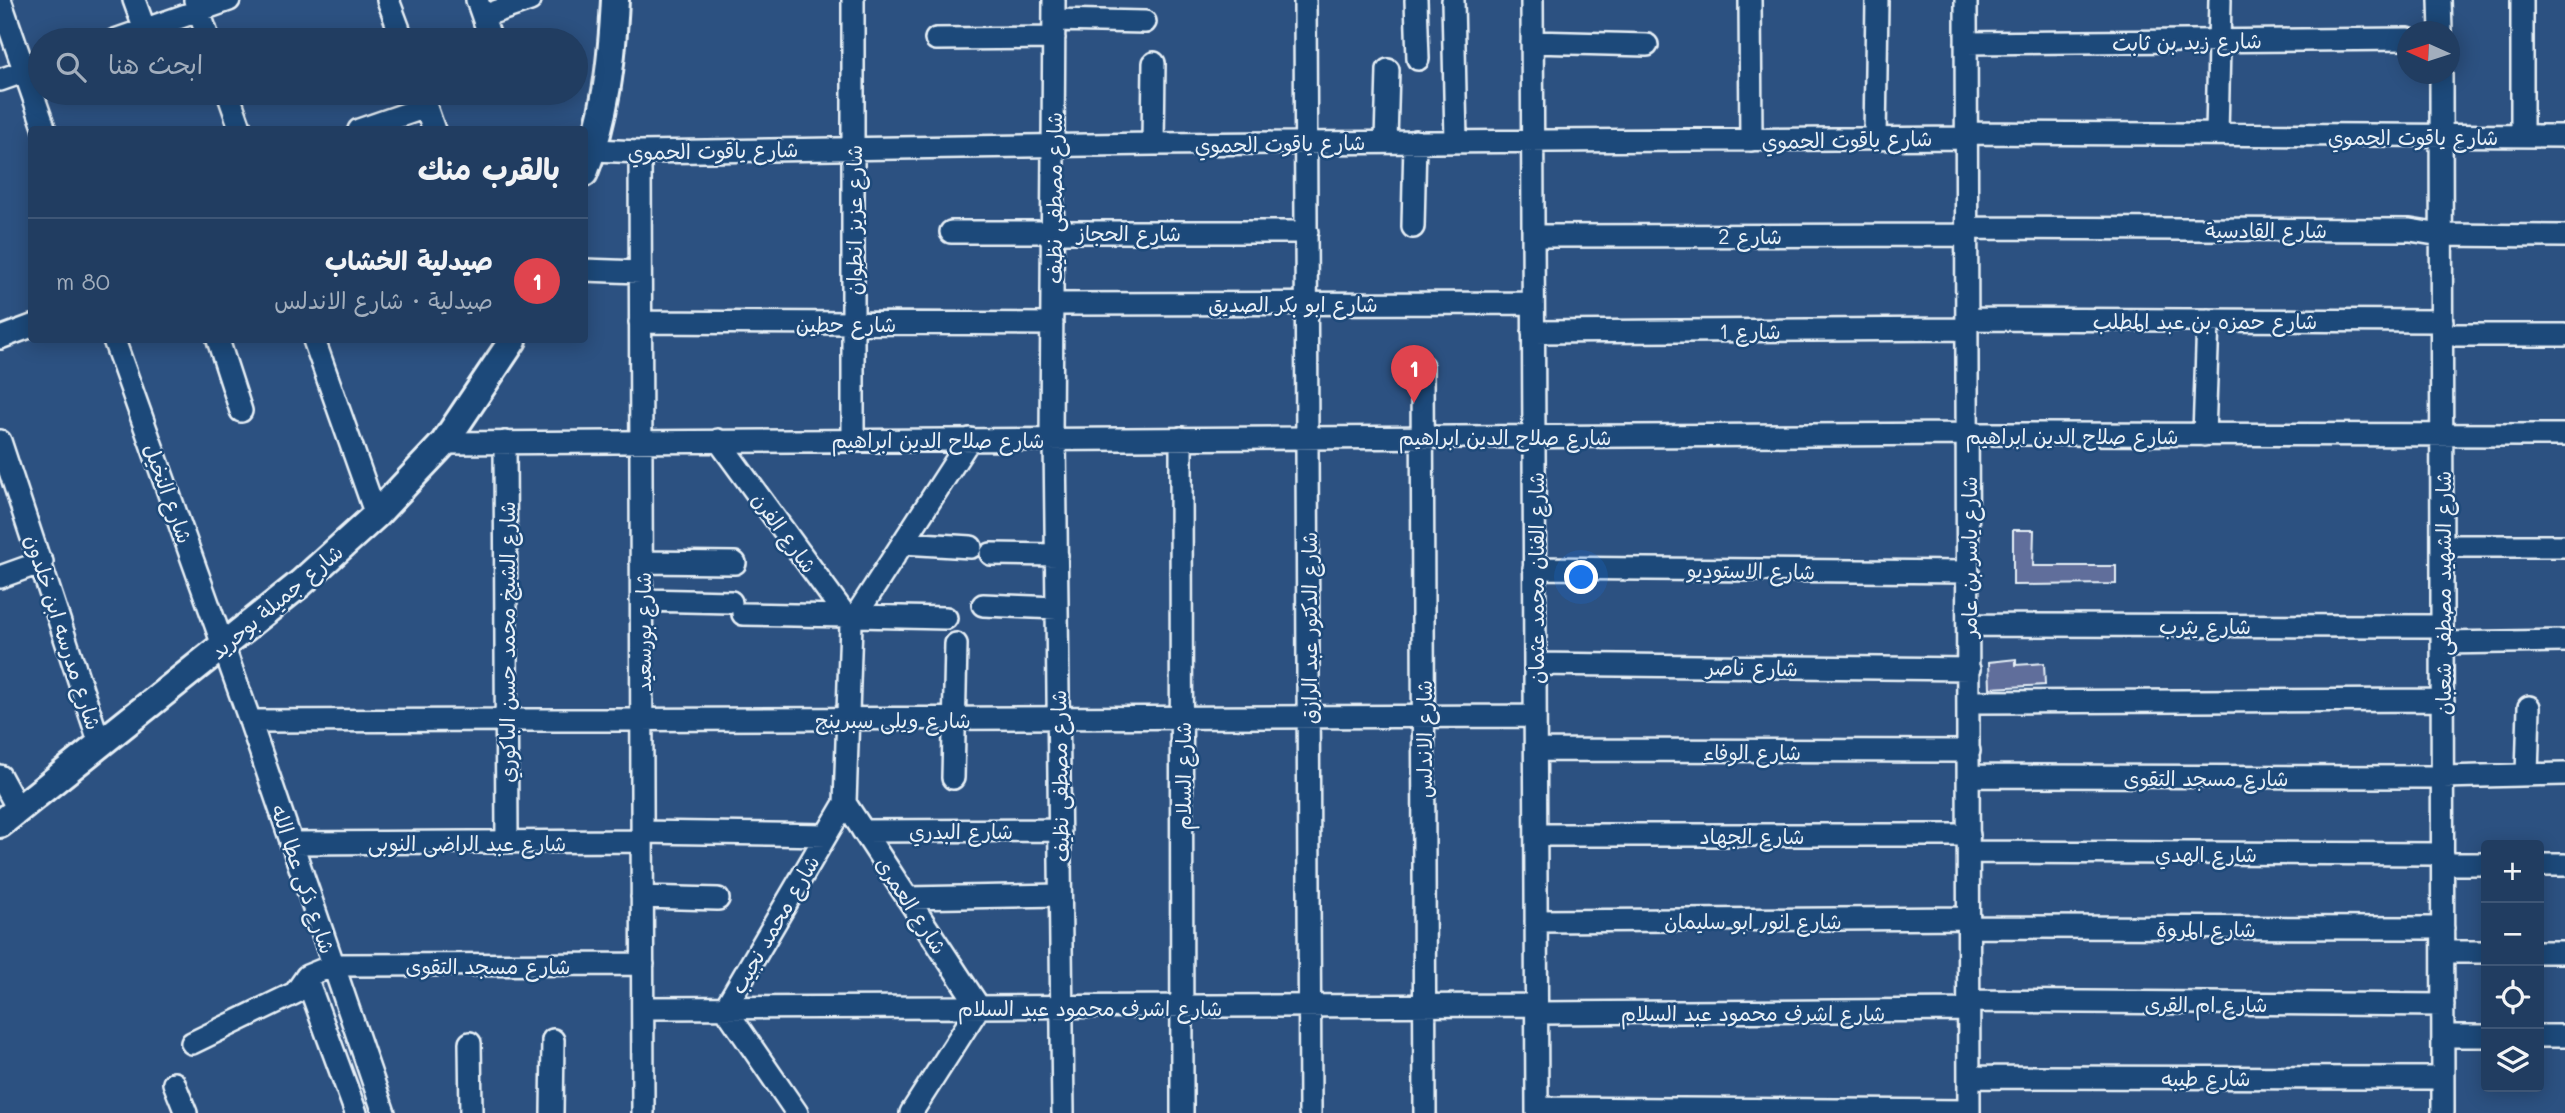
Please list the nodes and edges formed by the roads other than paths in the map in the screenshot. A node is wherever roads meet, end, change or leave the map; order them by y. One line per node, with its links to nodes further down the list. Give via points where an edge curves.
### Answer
1 (0, 0): 34 (street)
2 (134, 0): 23 (street)
3 (229, 0): 18 (street)
4 (388, 0): 26 (street)
5 (530, 0): 19 (street)
6 (615, 0): 63 (main road, via 613,48)
7 (853, 0): 64 (street, شارع عزيز انطوان)
8 (1306, 0): 59 (street, شارع الدكتور عبد الرازق)
9 (1416, 0): 35 (street)
10 (1453, 0): 58 (street)
11 (1532, 0): 31 (street, شارع الفنان محمد عثمان)
12 (1750, 0): 55 (street)
13 (1877, 0): 54 (street)
14 (1966, 0): 32 (street, شارع ياسر بن عامر)
15 (2220, 0): 30 (street)
16 (2441, 0): 21 (street)
17 (2522, 0): 52 (street)
18 (197, 5): 24 (street); 25 (street)
19 (480, 8): 27 (street)
20 (1054, 19): 22 (street); 28 (street); 62 (street, شارع مصطفى نظيف)
21 (2441, 21)
22 (1145, 22)
23 (144, 28)
24 (149, 28)
25 (205, 28)
26 (398, 28)
27 (487, 28)
28 (936, 39)
29 (2397, 39): 30 (street, شارع زيد بن ثابت)
30 (2219, 41): 32 (street, شارع زيد بن ثابت); 49 (street)
31 (1532, 43): 33 (street); 60 (street, شارع الفنان محمد عثمان)
32 (1966, 43): 50 (street, شارع ياسر بن عامر)
33 (1647, 44)
34 (28, 59)
35 (1418, 60)
36 (1154, 63): 61 (street)
37 (1388, 70): 56 (street)
38 (28, 71): 39 (street)
39 (0, 80)
40 (2441, 84): 51 (street, شارع الشهيد مصطفى شعبان)
41 (40, 105): 45 (street)
42 (232, 105): 46 (street)
43 (413, 105): 47 (street)
44 (426, 105): 48 (street)
45 (44, 126)
46 (238, 126)
47 (368, 126)
48 (433, 126)
49 (2217, 134): 50 (street, شارع ياقوت الحموي); 51 (street, شارع ياقوت الحموي)
50 (1966, 135): 54 (street, شارع ياقوت الحموي); 67 (street, شارع ياسر بن عامر)
51 (2441, 136): 52 (street, شارع ياقوت الحموي); 71 (street, شارع الشهيد مصطفى شعبان)
52 (2522, 136): 53 (street, شارع ياقوت الحموي)
53 (2565, 136)
54 (1875, 139): 55 (street, شارع ياقوت الحموي)
55 (1751, 140): 60 (street, شارع ياقوت الحموي)
56 (1386, 141): 57 (street, شارع ياقوت الحموي); 59 (street, شارع ياقوت الحموي)
57 (1415, 141): 58 (street, شارع ياقوت الحموي); 66 (street)
58 (1456, 141): 60 (street, شارع ياقوت الحموي)
59 (1306, 142): 61 (street, شارع ياقوت الحموي); 70 (street, شارع الدكتور عبد الرازق)
60 (1532, 142): 72 (street, شارع الفنان محمد عثمان)
61 (1153, 144): 62 (street, شارع ياقوت الحموي)
62 (1053, 145): 64 (street, شارع ياقوت الحموي); 69 (street, شارع مصطفى نظيف)
63 (591, 146): 65 (street, شارع ياقوت الحموي)
64 (853, 148): 65 (street, شارع ياقوت الحموي); 81 (street, شارع عزيز انطوان)
65 (640, 152): 75 (street, شارع بورسعيد)
66 (1413, 227)
67 (1966, 231): 71 (street, شارع القادسية, via 2410,230); 72 (street, شارع 2); 82 (street, شارع ياسر بن عامر)
68 (951, 232): 69 (street, شارع الحجاز)
69 (1053, 232): 70 (street, شارع الحجاز); 78 (street, شارع مصطفى نظيف)
70 (1307, 232): 76 (street, شارع الدكتور عبد الرازق)
71 (2441, 235): 73 (street, شارع القادسية); 84 (street, شارع الشهيد مصطفى شعبان)
72 (1533, 236): 77 (street, شارع الفنان محمد عثمان)
73 (2565, 236)
74 (588, 270): 75 (street)
75 (640, 272): 80 (street, شارع بورسعيد)
76 (1307, 303): 77 (street, شارع ابو بكر الصديق); 78 (street, شارع ابو بكر الصديق); 101 (street, شارع الدكتور عبد الرازق)
77 (1533, 303): 85 (street, شارع الفنان محمد عثمان)
78 (1052, 314): 81 (street, شارع حطين); 103 (street, شارع مصطفى نظيف)
79 (2208, 320): 82 (street, شارع حمزه بن عبد المطلب); 84 (street, شارع حمزه بن عبد المطلب); 95 (street)
80 (640, 322): 81 (street, شارع حطين); 107 (street, شارع بورسعيد)
81 (853, 323): 105 (street, شارع عزيز انطوان)
82 (1967, 324): 85 (street, شارع 1); 94 (street, شارع ياسر بن عامر)
83 (28, 328): 87 (street)
84 (2442, 328): 86 (street, شارع حمزه بن عبد المطلب); 96 (street, شارع الشهيد مصطفى شعبان)
85 (1534, 331): 98 (street, شارع الفنان محمد عثمان)
86 (2565, 335)
87 (0, 338)
88 (115, 343): 130 (street, شارع النخيل)
89 (219, 343): 93 (street)
90 (315, 343): 110 (street)
91 (510, 343): 109 (main road, شارع جميلة بوحريد)
92 (1422, 366): 99 (street, شارع الاندلس)
93 (241, 411)
94 (1968, 434): 95 (street, شارع صلاح الدين ابراهيم); 98 (street, شارع صلاح الدين ابراهيم); 119 (street, شارع ياسر بن عامر)
95 (2204, 435): 96 (street, شارع صلاح الدين ابراهيم)
96 (2442, 435): 97 (street, شارع صلاح الدين ابراهيم); 112 (street, شارع الشهيد مصطفى شعبان)
97 (2565, 435)
98 (1534, 436): 99 (street, شارع صلاح الدين ابراهيم); 118 (street, شارع الفنان محمد عثمان)
99 (1422, 437): 101 (street, شارع صلاح الدين ابراهيم); 136 (street, شارع الاندلس)
100 (1181, 438): 101 (street, شارع صلاح الدين ابراهيم); 103 (street, شارع صلاح الدين ابراهيم); 140 (street, شارع السلام)
101 (1307, 438): 138 (street, شارع الدكتور عبد الرازق)
102 (970, 439): 103 (street, شارع صلاح الدين ابراهيم); 105 (street, شارع صلاح الدين ابراهيم); 111 (street)
103 (1053, 439): 114 (street, شارع مصطفى نظيف)
104 (718, 440): 105 (street, شارع صلاح الدين ابراهيم); 107 (street, شارع صلاح الدين ابراهيم); 124 (street, شارع الفرن)
105 (853, 440)
106 (0, 441): 115 (street, شارع مدرسه ابن خلدون)
107 (641, 441): 108 (street, شارع صلاح الدين ابراهيم); 116 (street, شارع بورسعيد)
108 (505, 442): 109 (street, شارع صلاح الدين ابراهيم); 145 (street, شارع الشيخ محمد حسن الباكوري)
109 (444, 443): 110 (main road, شارع جميلة بوحريد)
110 (376, 515): 130 (main road, شارع جميلة بوحريد, via 302,583)
111 (903, 543): 114 (street); 124 (street)
112 (2442, 546): 113 (street); 127 (street, شارع الشهيد مصطفى شعبان)
113 (2565, 546)
114 (1057, 555): 123 (street, شارع مصطفى نظيف)
115 (42, 562): 120 (street); 146 (street, شارع مدرسه ابن خلدون)
116 (641, 562): 117 (street); 121 (street, شارع بورسعيد)
117 (735, 563)
118 (1534, 568): 119 (street, شارع الاستوديو); 131 (street, شارع الفنان محمد عثمان)
119 (1968, 572): 126 (street, شارع ياسر بن عامر)
120 (0, 577)
121 (641, 600): 124 (street); 143 (street, شارع بورسعيد)
122 (983, 605): 123 (street)
123 (1057, 608): 139 (street, شارع مصطفى نظيف)
124 (851, 618): 125 (street); 141 (street)
125 (946, 618)
126 (1968, 625): 127 (street, شارع يثرب); 132 (street, شارع ياسر بن عامر)
127 (2442, 635): 128 (street, شارع يثرب); 133 (street, شارع الشهيد مصطفى شعبان)
128 (2565, 641)
129 (956, 644): 142 (street)
130 (223, 646): 144 (street, شارع ذكى عطا الله); 146 (main road, شارع جميلة بوحريد)
131 (1535, 664): 132 (street, شارع ناصر); 137 (street, شارع الفنان محمد عثمان)
132 (1969, 669): 134 (street, شارع ياسر بن عامر)
133 (2442, 700): 134 (street); 153 (street, شارع الشهيد مصطفى شعبان)
134 (1969, 702): 148 (street, شارع ياسر بن عامر)
135 (2529, 707): 150 (street)
136 (1423, 716): 137 (street, شارع ويلى سبرينج); 138 (street, شارع ويلى سبرينج); 183 (street, شارع الاندلس)
137 (1535, 716): 147 (street, شارع الفنان محمد عثمان)
138 (1308, 717): 140 (street, شارع ويلى سبرينج); 186 (street, شارع الدكتور عبد الرازق)
139 (1059, 718): 140 (street, شارع ويلى سبرينج); 142 (street, شارع ويلى سبرينج); 157 (street, شارع مصطفى نظيف)
140 (1182, 718): 185 (street, شارع السلام)
141 (848, 719): 142 (street, شارع ويلى سبرينج); 143 (street, شارع ويلى سبرينج); 155 (street)
142 (954, 719): 154 (street)
143 (642, 720): 145 (street, شارع ويلى سبرينج); 161 (street, شارع بورسعيد)
144 (250, 721): 145 (street, شارع ويلى سبرينج); 163 (street, شارع ذكى عطا الله)
145 (506, 721): 162 (street, شارع الشيخ محمد حسن الباكوري)
146 (100, 744): 156 (main road, شارع جميلة بوحريد)
147 (1536, 750): 148 (street, شارع الوفاء); 160 (street, شارع الفنان محمد عثمان)
148 (1969, 751): 152 (street, شارع ياسر بن عامر)
149 (2565, 774): 150 (street, شارع مسجد التقوى)
150 (2527, 775): 153 (street, شارع مسجد التقوى)
151 (0, 776): 156 (street)
152 (1968, 776): 153 (street, شارع مسجد التقوى); 164 (street, شارع ياسر بن عامر)
153 (2443, 777): 165 (street, شارع الشهيد مصطفى شعبان)
154 (953, 779)
155 (845, 803): 158 (street, شارع العمرى); 159 (street, شارع محمد نجيب)
156 (9, 816)
157 (1060, 830): 158 (street, شارع البدري); 169 (street, شارع مصطفى نظيف)
158 (863, 831): 171 (street, شارع العمرى)
159 (827, 835): 161 (street, شارع عبد الراضى النوبى); 191 (street, شارع محمد نجيب)
160 (1536, 835): 164 (street, شارع الجهاد); 173 (street, شارع الفنان محمد عثمان)
161 (642, 836): 162 (street, شارع عبد الراضى النوبى); 170 (street, شارع بورسعيد)
162 (507, 842): 163 (street, شارع عبد الراضى النوبى)
163 (292, 844): 181 (street, شارع ذكى عطا الله)
164 (1969, 844): 165 (street, شارع الهدي); 174 (street, شارع ياسر بن عامر)
165 (2443, 859): 166 (street, شارع الهدي); 175 (street, شارع الشهيد مصطفى شعبان)
166 (2481, 863)
167 (2544, 864): 168 (street)
168 (2565, 865)
169 (1060, 895): 171 (street); 189 (street, شارع مصطفى نظيف)
170 (642, 897): 172 (street); 180 (street, شارع بورسعيد)
171 (907, 898): 188 (street, شارع العمرى)
172 (718, 899)
173 (1536, 921): 174 (street, شارع انور ابو سليمان); 192 (street, شارع الفنان محمد عثمان)
174 (1969, 923): 175 (street, شارع المروة); 187 (street, شارع ياسر بن عامر)
175 (2443, 928): 176 (street, شارع الشهيد مصطفى شعبان)
176 (2443, 952): 177 (street); 184 (street, شارع الشهيد مصطفى شعبان)
177 (2481, 952)
178 (2544, 952): 179 (street)
179 (2565, 952)
180 (643, 964): 181 (street, شارع مسجد التقوى); 190 (street, شارع بورسعيد)
181 (334, 965): 182 (street); 207 (street, شارع ذكى عطا الله)
182 (306, 977): 198 (street, via 295,993); 206 (street)
183 (1424, 1005): 186 (street, شارع اشرف محمود عبد السلام); 192 (street, شارع اشرف محمود عبد السلام); 216 (street, شارع الاندلس)
184 (2443, 1005): 187 (street, شارع ام القرى); 193 (street, شارع الشهيد مصطفى شعبان)
185 (1182, 1006): 186 (street, شارع اشرف محمود عبد السلام); 189 (street, شارع اشرف محمود عبد السلام); 214 (street, شارع السلام)
186 (1309, 1006): 215 (street, شارع الدكتور عبد الرازق)
187 (1969, 1006): 192 (street, شارع اشرف محمود عبد السلام); 200 (street, شارع ياسر بن عامر)
188 (979, 1007): 189 (street, شارع اشرف محمود عبد السلام); 191 (street, شارع اشرف محمود عبد السلام); 212 (street)
189 (1062, 1007): 213 (street, شارع مصطفى نظيف)
190 (643, 1008): 191 (street, شارع اشرف محمود عبد السلام); 210 (street, شارع بورسعيد)
191 (725, 1008): 211 (street, شارع محمد نجيب)
192 (1537, 1009): 203 (street, شارع الفنان محمد عثمان)
193 (2443, 1036): 194 (street); 201 (street, شارع الشهيد مصطفى شعبان)
194 (2481, 1036)
195 (2544, 1036): 196 (street)
196 (2565, 1036)
197 (553, 1040): 209 (street)
198 (192, 1043)
199 (470, 1043): 208 (street)
200 (1969, 1077): 201 (street, شارع طيبه); 204 (street, شارع ياسر بن عامر)
201 (2443, 1078): 217 (street, شارع الشهيد مصطفى شعبان)
202 (174, 1083): 205 (street)
203 (1537, 1111): 204 (street)
204 (1969, 1112)
205 (186, 1113)
206 (356, 1113)
207 (384, 1113)
208 (471, 1113)
209 (552, 1113)
210 (643, 1113)
211 (797, 1113)
212 (911, 1113)
213 (1063, 1113)
214 (1182, 1113)
215 (1310, 1113)
216 (1425, 1113)
217 (2443, 1113)

